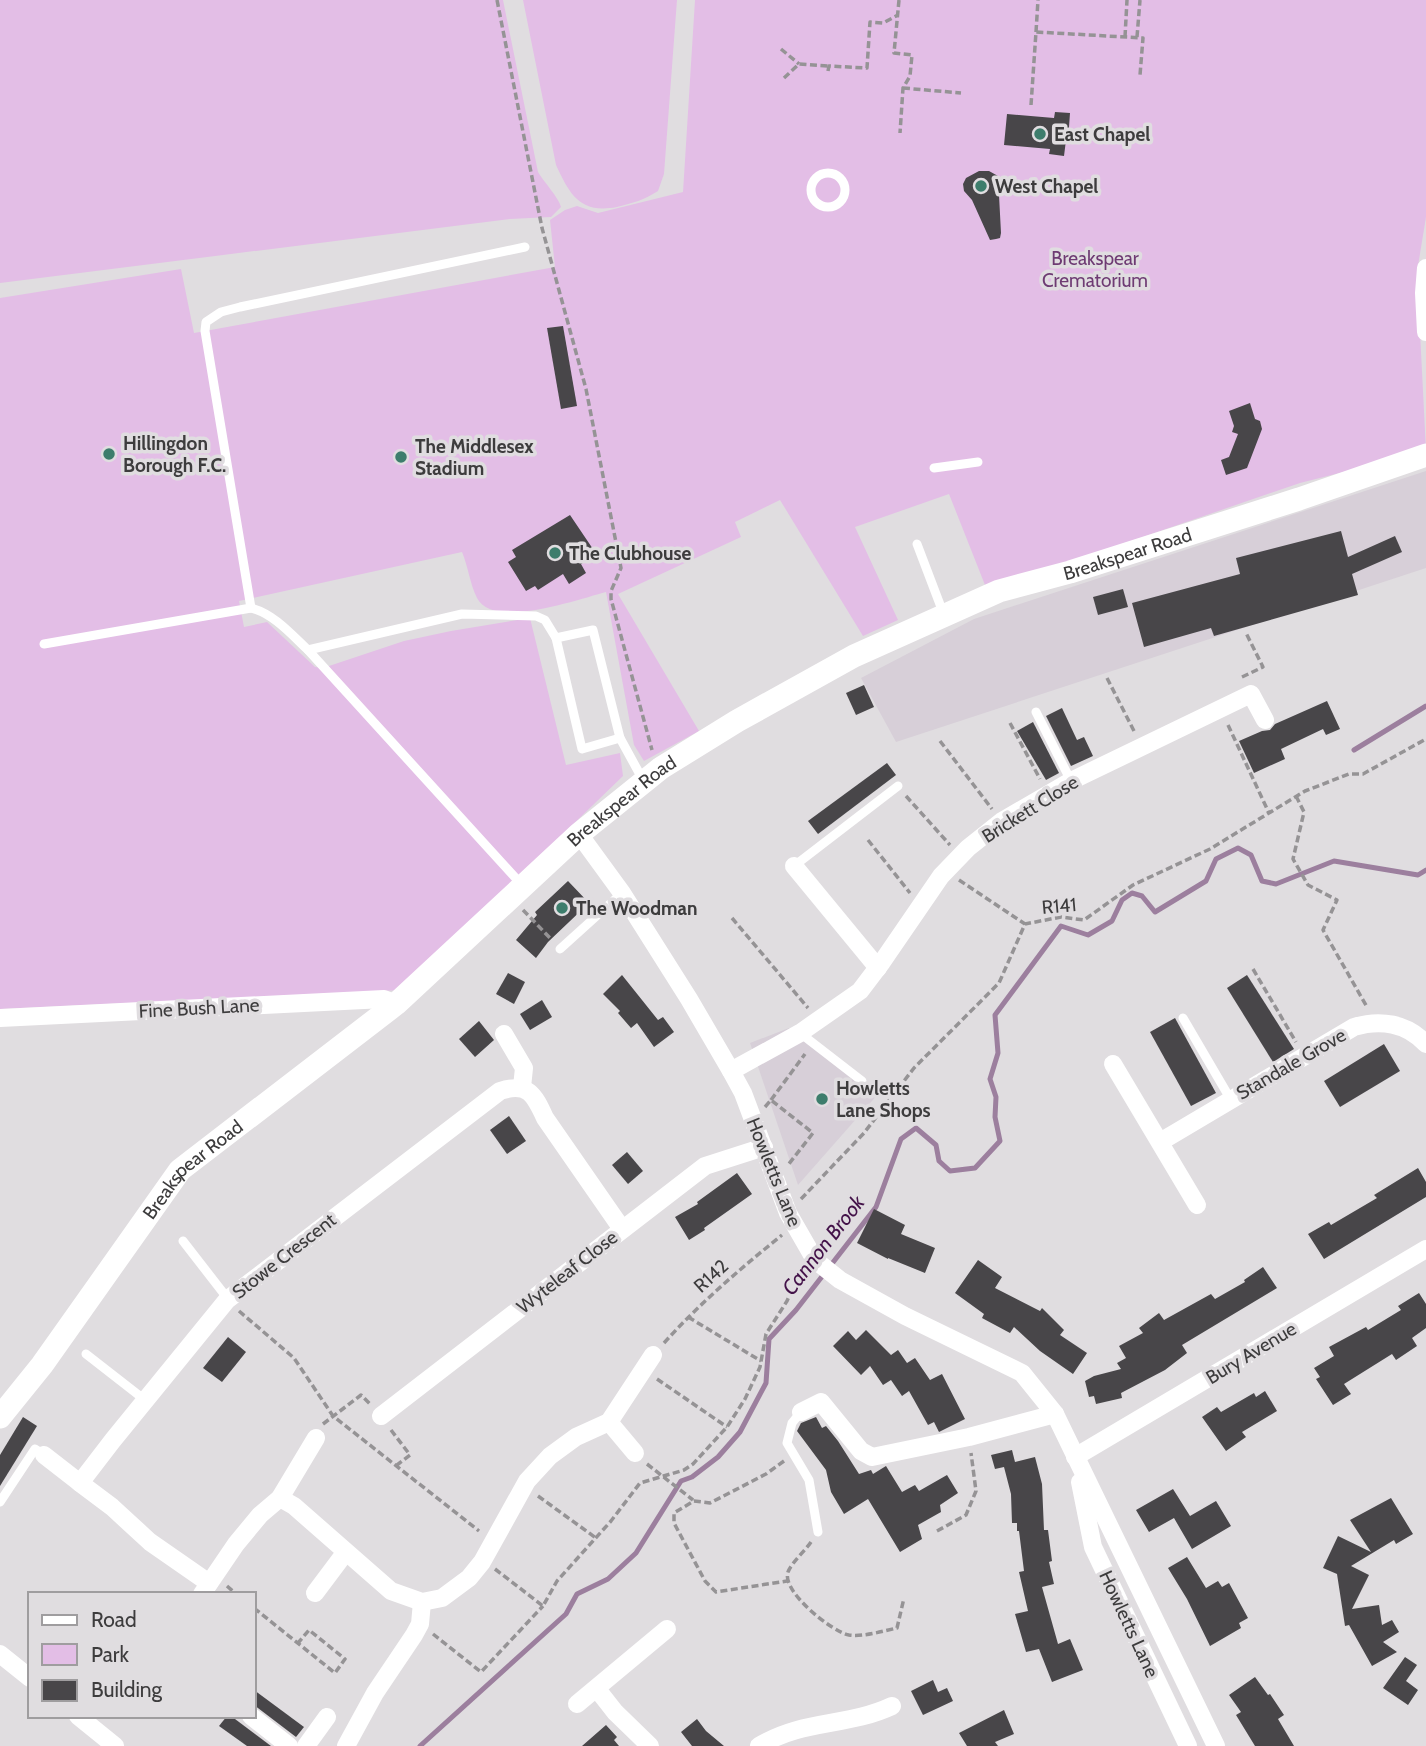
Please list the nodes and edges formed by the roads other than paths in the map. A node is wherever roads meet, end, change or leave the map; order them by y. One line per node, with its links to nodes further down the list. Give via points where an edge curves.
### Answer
1 (525, 247): 8 (lane, via 240,307 206,322)
2 (1426, 268): 3 (street)
3 (1426, 332)
4 (1426, 456): 9 (street, Breakspear Road, via 999,591)
5 (978, 462): 6 (lane)
6 (934, 468)
7 (917, 544): 9 (lane)
8 (251, 608): 11 (lane); 12 (lane, via 280,624)
9 (944, 616): 16 (street, Breakspear Road, via 854,656)
10 (556, 638): 12 (lane, via 545,620 536,616 462,614); 15 (lane, via 593,629); 15 (lane, via 582,749)
11 (44, 644)
12 (308, 650): 21 (lane)
13 (1036, 712): 17 (lane)
14 (1265, 720): 17 (street, Brickett Close, via 1251,694)
15 (620, 738): 16 (lane)
16 (652, 775): 19 (street, Breakspear Road)
17 (1071, 781): 24 (street, Brickett Close, via 1002,821 959,857)
18 (898, 786): 20 (lane)
19 (579, 834): 21 (street, Breakspear Road); 22 (street, Howletts Lane)
20 (794, 866): 24 (street)
21 (517, 892): 25 (street, Breakspear Road)
22 (622, 893): 23 (lane); 32 (street, Howletts Lane)
23 (560, 948)
24 (878, 968): 29 (street, Brickett Close, via 860,991 818,1020)
25 (396, 1004): 26 (street, Fine Bush Lane, via 383,999); 49 (street, Breakspear Road, via 180,1170)
26 (0, 1018)
27 (1183, 1018): 35 (lane)
28 (504, 1034): 34 (street, via 524,1068)
29 (806, 1038): 32 (street, Brickett Close); 33 (lane)
30 (1426, 1044): 35 (street, Standale Grove, via 1409,1030 1371,1022 1354,1027)
31 (1113, 1064): 36 (street)
32 (731, 1071): 37 (street, Howletts Lane)
33 (862, 1081)
34 (522, 1087): 39 (street, via 536,1097 545,1118); 42 (street, Stowe Crescent, via 500,1091)
35 (1231, 1100): 36 (street, Standale Grove)
36 (1160, 1142): 38 (street)
37 (764, 1147): 39 (street, Wyteleaf Close, via 705,1166); 47 (street, Howletts Lane, via 791,1219 813,1257 836,1277 905,1316 1022,1373)
38 (1197, 1205)
39 (622, 1229): 48 (street, Wyteleaf Close)
40 (183, 1241): 42 (lane)
41 (1426, 1249): 54 (street, Bury Avenue)
42 (229, 1299): 45 (street, Stowe Crescent)
43 (86, 1354): 45 (lane)
44 (649, 1363): 50 (street)
45 (145, 1401): 55 (street, Stowe Crescent)
46 (801, 1412): 47 (street, via 821,1402 861,1451 872,1457); 58 (lane, via 792,1423 787,1444 809,1479)
47 (1055, 1414): 54 (street, Howletts Lane)
48 (381, 1416)
49 (0, 1417)
50 (609, 1422): 52 (street); 62 (street, via 550,1456 524,1486 469,1578 442,1598)
51 (316, 1438): 56 (street)
52 (635, 1453)
53 (44, 1455): 55 (street); 57 (lane, via 35,1449)
54 (1076, 1457): 74 (street, Howletts Lane); 81 (street, Howletts Lane, via 1093,1546)
55 (80, 1483): 60 (street)
56 (280, 1498): 59 (street); 60 (street, via 236,1544)
57 (0, 1502)
58 (818, 1532)
59 (345, 1553): 61 (street); 62 (street, via 391,1591)
60 (206, 1588)
61 (315, 1593)
62 (422, 1602): 78 (street, via 420,1624)
63 (667, 1629): 66 (street)
64 (0, 1654): 65 (street)
65 (28, 1676)
66 (597, 1689): 67 (street); 79 (street)
67 (576, 1704)
68 (892, 1706): 80 (street, via 873,1715 804,1727)
69 (327, 1717): 77 (street)
70 (80, 1718): 73 (street)
71 (105, 1718): 73 (street)
72 (254, 1718): 76 (street)
73 (95, 1730): 75 (street)
74 (1213, 1740): 81 (street, Howletts Lane)
75 (115, 1746)
76 (289, 1746)
77 (306, 1746)
78 (346, 1746)
79 (650, 1746)
80 (759, 1746)
81 (1188, 1746)

